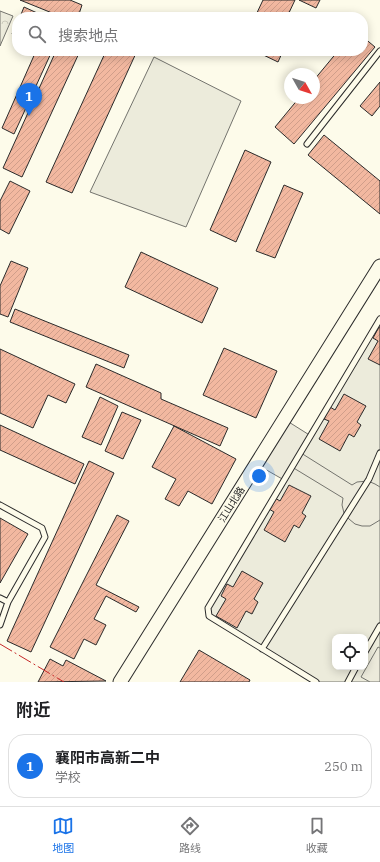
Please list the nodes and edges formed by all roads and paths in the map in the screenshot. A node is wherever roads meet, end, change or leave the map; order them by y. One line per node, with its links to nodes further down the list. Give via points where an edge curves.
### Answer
1 (380, 51): 2 (lane)
2 (307, 144)
3 (380, 266): 14 (street, 江山北路)
4 (380, 319): 12 (lane, via 208,608 209,616)
5 (380, 453): 12 (lane, via 368,481)
6 (0, 505): 8 (lane, via 42,528 45,537)
7 (0, 598): 8 (lane)
8 (8, 602): 9 (lane)
9 (0, 625)
10 (380, 626): 11 (lane)
11 (368, 647)
12 (262, 649): 15 (lane)
13 (354, 670): 16 (lane)
14 (120, 682)
15 (316, 682)
16 (348, 682)

